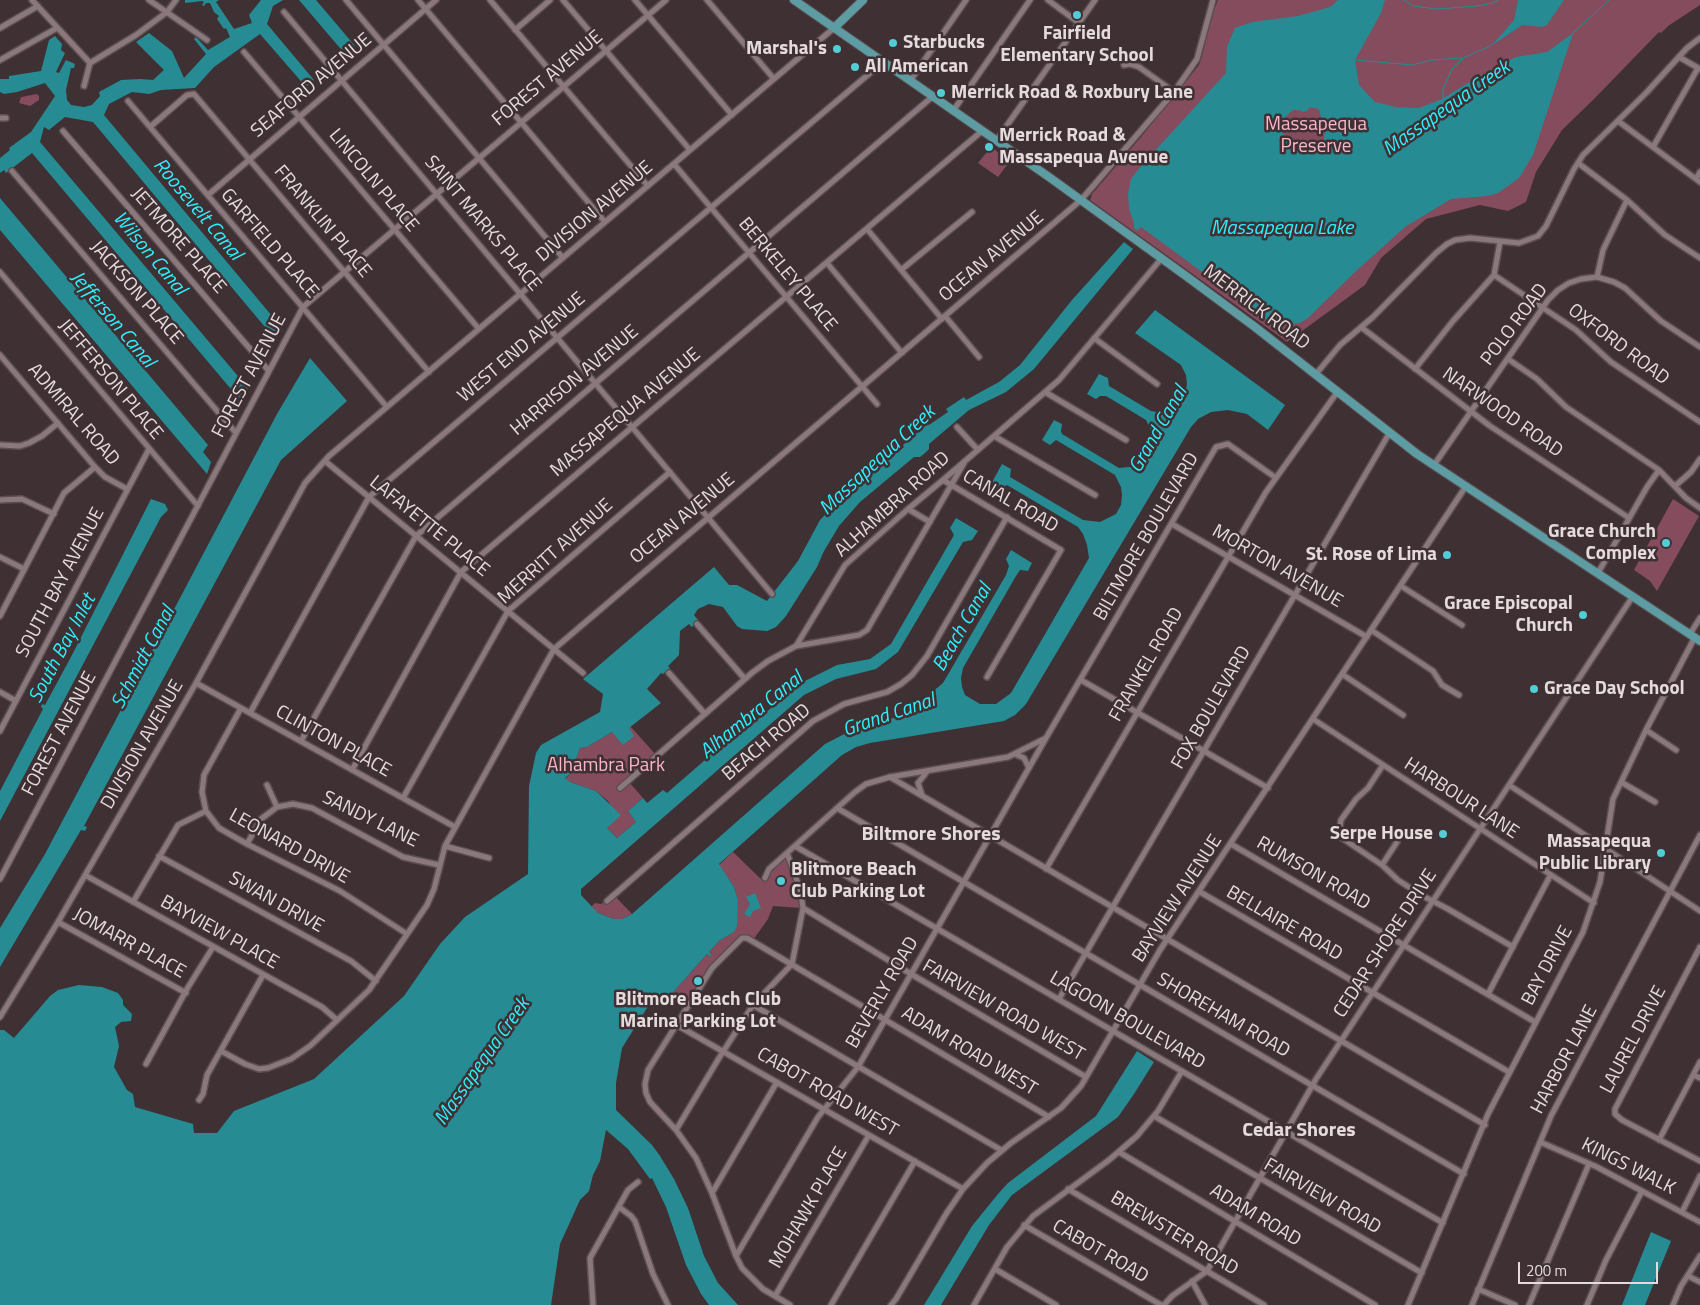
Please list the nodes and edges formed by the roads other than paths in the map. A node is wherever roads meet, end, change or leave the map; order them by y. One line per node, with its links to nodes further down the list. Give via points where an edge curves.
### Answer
1 (32, 0): 20 (street)
2 (149, 0): 22 (street)
3 (176, 0): 22 (street)
4 (346, 0): 32 (street)
5 (418, 0): 21 (street)
6 (436, 0): 21 (street, SEAFORD AVENUE)
7 (490, 0): 29 (street)
8 (550, 0): 29 (street)
9 (563, 0): 33 (street)
10 (635, 0): 24 (street)
11 (666, 0): 24 (street, FOREST AVENUE)
12 (707, 0): 41 (street)
13 (794, 0): 28 (main road, MERRICK ROAD)
14 (863, 0): 28 (main road)
15 (966, 0): 43 (street)
16 (1030, 0): 49 (street)
17 (1048, 0): 25 (street)
18 (1095, 0): 25 (street)
19 (1213, 0): 46 (street, OCEAN AVENUE, via 1198,59)
20 (38, 6): 26 (street); 27 (street)
21 (426, 9): 32 (street, SEAFORD AVENUE); 52 (street)
22 (167, 12): 31 (street); 38 (street)
23 (284, 12): 42 (street, SAINT MARKS PLACE)
24 (648, 15): 33 (street, FOREST AVENUE); 50 (street)
25 (1079, 23): 57 (street)
26 (0, 28)
27 (57, 28): 36 (street); 38 (street)
28 (834, 28): 37 (main road, MERRICK ROAD); 41 (street, DIVISION AVENUE)
29 (515, 30): 45 (street)
30 (1700, 38): 35 (street)
31 (207, 40)
32 (384, 45): 42 (street, SEAFORD AVENUE); 60 (street)
33 (605, 51): 45 (street, FOREST AVENUE); 59 (street)
34 (244, 52): 51 (street, LINCOLN PLACE)
35 (1679, 57): 40 (street); 53 (street)
36 (0, 60)
37 (883, 62): 43 (main road, MERRICK ROAD); 72 (street, WEST END AVENUE)
38 (90, 63): 44 (street)
39 (1124, 66): 46 (street, via 1140,67)
40 (1699, 68): 58 (street)
41 (774, 79): 50 (street, DIVISION AVENUE)
42 (342, 81): 51 (street, SEAFORD AVENUE); 68 (street, SAINT MARKS PLACE)
43 (910, 81): 47 (main road, MERRICK ROAD)
44 (84, 86)
45 (563, 87): 52 (street, FOREST AVENUE); 67 (street)
46 (1174, 92): 70 (street, OCEAN AVENUE)
47 (932, 97): 49 (main road, MERRICK ROAD); 78 (street, HARRISON AVENUE)
48 (128, 101): 54 (street, GARFIELD PLACE)
49 (953, 111): 56 (main road, MERRICK ROAD)
50 (732, 115): 59 (street, DIVISION AVENUE)
51 (300, 117): 61 (street, SEAFORD AVENUE); 76 (street, LINCOLN PLACE)
52 (521, 122): 60 (street, FOREST AVENUE); 74 (street)
53 (1618, 122): 58 (street); 62 (street)
54 (150, 127): 61 (street, FRANKLIN PLACE, via 192,93); 69 (street, GARFIELD PLACE)
55 (63, 131): 103 (street, JETMORE PLACE)
56 (982, 131): 57 (main road, MERRICK ROAD); 75 (street, MASSAPEQUA AVENUE)
57 (996, 141): 70 (main road, MERRICK ROAD)
58 (1653, 147): 66 (street)
59 (690, 150): 63 (street, DIVISION AVENUE)
60 (479, 158): 68 (street, FOREST AVENUE); 79 (street)
61 (250, 160): 69 (street, SEAFORD AVENUE); 85 (street, FRANKLIN PLACE)
62 (1578, 163): 71 (street); 77 (street, via 1541,233 1524,242)
63 (674, 164): 67 (street, DIVISION AVENUE); 72 (street, BERKELEY PLACE)
64 (12, 172): 119 (street, JACKSON PLACE)
65 (1700, 172): 66 (street)
66 (1698, 180)
67 (648, 186): 74 (street, DIVISION AVENUE)
68 (437, 194): 76 (street, FOREST AVENUE); 88 (street, SAINT MARKS PLACE)
69 (208, 195): 90 (street, GARFIELD PLACE)
70 (1081, 200): 80 (main road, MERRICK ROAD); 92 (street, OCEAN AVENUE)
71 (1627, 200): 81 (street, via 1665,235); 87 (street, via 1602,250)
72 (711, 208): 78 (street, BERKELEY PLACE); 95 (street, WEST END AVENUE)
73 (972, 212): 83 (street)
74 (605, 222): 79 (street, DIVISION AVENUE)
75 (867, 228): 82 (street, MASSAPEQUA AVENUE); 83 (street)
76 (394, 229): 85 (street, FOREST AVENUE); 94 (street, LINCOLN PLACE)
77 (1500, 242): 86 (street); 93 (street, via 1470,238 1447,244)
78 (749, 253): 89 (street, BERKELEY PLACE); 106 (street, HARRISON AVENUE)
79 (563, 258): 88 (street, DIVISION AVENUE)
80 (1161, 258): 96 (street, ALHAMBRA ROAD); 105 (main road, MERRICK ROAD)
81 (1700, 258)
82 (826, 263): 89 (street, MASSAPEQUA AVENUE); 98 (street)
83 (901, 270): 92 (street)
84 (0, 272): 123 (street, JEFFERSON PLACE)
85 (344, 272): 90 (street, FOREST AVENUE); 104 (street, FRANKLIN PLACE)
86 (1494, 275): 91 (street, OXFORD ROAD); 102 (street)
87 (1597, 277): 91 (street, POLO ROAD, via 1564,286); 97 (street, via 1625,288 1661,321)
88 (521, 294): 94 (street, DIVISION AVENUE); 95 (street, SAINT MARKS PLACE)
89 (786, 297): 108 (street, BERKELEY PLACE); 116 (street, MASSAPEQUA AVENUE)
90 (303, 307): 103 (street, FOREST AVENUE); 112 (street, GARFIELD PLACE)
91 (1543, 308): 101 (street, POLO ROAD); 114 (street, OXFORD ROAD, via 1576,330 1610,362)
92 (943, 317): 98 (street, OCEAN AVENUE); 100 (street)
93 (1361, 327): 102 (street, NARWOOD ROAD); 105 (street, via 1340,344)
94 (479, 329): 104 (street, DIVISION AVENUE)
95 (557, 338): 106 (street, SAINT MARKS PLACE); 139 (street, WEST END AVENUE)
96 (1094, 338): 107 (street); 110 (street, ALHAMBRA ROAD)
97 (1700, 347)
98 (902, 353): 108 (street, OCEAN AVENUE)
99 (0, 355): 115 (street, ADMIRAL ROAD)
100 (979, 357)
101 (1508, 359): 113 (street, POLO ROAD); 130 (street, via 1537,379 1566,407)
102 (1415, 369): 113 (street, NARWOOD ROAD)
103 (269, 371): 119 (street, FOREST AVENUE)
104 (429, 372): 112 (street, DIVISION AVENUE)
105 (1316, 374): 109 (main road, MERRICK ROAD)
106 (595, 383): 116 (street, SAINT MARKS PLACE); 150 (street, HARRISON AVENUE)
107 (1157, 384)
108 (862, 386): 111 (street, BERKELEY PLACE); 145 (street, OCEAN AVENUE)
109 (1338, 391): 118 (main road, MERRICK ROAD); 132 (street)
110 (1045, 392): 120 (street, ALHAMBRA ROAD); 121 (street)
111 (877, 404)
112 (387, 407): 125 (street, DIVISION AVENUE)
113 (1471, 412): 128 (street, POLO ROAD); 147 (street, NARWOOD ROAD)
114 (1700, 422)
115 (58, 423): 122 (street, via 30,443); 129 (street, ADMIRAL ROAD)
116 (632, 427): 131 (street, SAINT MARKS PLACE); 154 (street, MASSAPEQUA AVENUE)
117 (957, 427): 124 (street)
118 (1390, 432): 128 (main road, MERRICK ROAD); 158 (street, FOX BOULEVARD)
119 (236, 434): 141 (street, FOREST AVENUE)
120 (994, 436): 124 (street, ALHAMBRA ROAD); 138 (street)
121 (1126, 440)
122 (0, 445)
123 (148, 449): 137 (street, SOUTH BAY AVENUE); 141 (street, JEFFERSON PLACE)
124 (978, 450): 126 (street, ALHAMBRA ROAD)
125 (327, 459): 139 (street, LAFAYETTE PLACE); 176 (street, DIVISION AVENUE, via 306,483)
126 (967, 459): 133 (street, ALHAMBRA ROAD); 134 (street)
127 (1700, 459): 136 (street)
128 (1434, 465): 135 (main road, MERRICK ROAD)
129 (95, 466): 137 (street, ADMIRAL ROAD, via 105,477); 144 (street, via 64,493)
130 (1659, 470): 136 (street); 147 (street)
131 (670, 472): 145 (street, SAINT MARKS PLACE); 160 (street, MERRITT AVENUE)
132 (1276, 478): 149 (street, BILTMORE BOULEVARD, via 1228,444 1216,447); 151 (street, FRANKEL ROAD)
133 (944, 480): 134 (street, CANAL ROAD); 143 (street, ALHAMBRA ROAD)
134 (952, 485): 146 (street, CANAL ROAD); 148 (street)
135 (1466, 486): 155 (main road, MERRICK ROAD); 156 (street, BAYVIEW AVENUE)
136 (1675, 486): 142 (street)
137 (127, 489): 179 (street, SOUTH BAY AVENUE)
138 (1094, 495)
139 (369, 497): 150 (street, LAFAYETTE PLACE); 182 (street, WEST END AVENUE)
140 (0, 500): 144 (street, via 22,499)
141 (198, 506): 228 (street, FOREST AVENUE)
142 (1700, 508)
143 (908, 509): 148 (street); 168 (street, ALHAMBRA ROAD, via 845,565)
144 (54, 514): 153 (street)
145 (708, 517): 157 (street, SAINT MARKS PLACE); 169 (street, OCEAN AVENUE)
146 (1007, 517): 173 (street, CANAL ROAD, via 1061,550); 232 (street, BEACH ROAD, via 927,656 912,676 887,692 844,704 813,721)
147 (1629, 518): 155 (street)
148 (930, 522): 168 (street, via 867,630)
149 (1172, 524): 151 (street, MORTON AVENUE); 175 (street, BILTMORE BOULEVARD)
150 (416, 536): 154 (street, LAFAYETTE PLACE); 189 (street, HARRISON AVENUE)
151 (1228, 556): 158 (street, MORTON AVENUE); 181 (street, FRANKEL ROAD)
152 (0, 557): 153 (street)
153 (24, 569): 161 (street)
154 (461, 572): 160 (street, LAFAYETTE PLACE); 195 (street, MASSAPEQUA AVENUE)
155 (1598, 573): 159 (main road, MERRICK ROAD)
156 (1401, 586): 164 (street); 165 (street, BAYVIEW AVENUE)
157 (772, 594)
158 (1295, 595): 166 (street, MORTON AVENUE); 191 (street, FOX BOULEVARD)
159 (1633, 596): 167 (main road, MERRICK ROAD); 200 (street, CEDAR SHORE DRIVE)
160 (508, 611): 169 (street, LAFAYETTE PLACE); 204 (street, MERRITT AVENUE)
161 (0, 616)
162 (1700, 618): 167 (street, BAY DRIVE)
163 (697, 624): 174 (street)
164 (1462, 625)
165 (1372, 630): 166 (street, BAYVIEW AVENUE); 178 (street, via 1433,671 1442,685)
166 (1367, 637): 172 (street, BAYVIEW AVENUE)
167 (1695, 637): 186 (street, BAY DRIVE)
168 (796, 646): 174 (street, via 768,661)
169 (554, 649): 170 (street, LAFAYETTE PLACE); 209 (street, OCEAN AVENUE)
170 (583, 673)
171 (669, 673): 183 (street)
172 (1342, 674): 184 (street); 185 (street, BAYVIEW AVENUE)
173 (987, 677)
174 (745, 679): 183 (street)
175 (1081, 680): 181 (street); 188 (street, BILTMORE BOULEVARD)
176 (196, 683): 180 (street, CLINTON PLACE); 225 (street, DIVISION AVENUE)
177 (0, 692): 179 (street)
178 (1459, 695)
179 (16, 701): 187 (street, SOUTH BAY AVENUE)
180 (241, 708): 182 (street, CLINTON PLACE); 208 (street, LEONARD DRIVE, via 204,775 202,792)
181 (1137, 712): 191 (street); 224 (street, FRANKEL ROAD)
182 (250, 713): 189 (street, CLINTON PLACE)
183 (705, 714): 201 (street)
184 (1404, 715)
185 (1313, 719): 193 (street, HARBOUR LANE); 202 (street, BAYVIEW AVENUE)
186 (1646, 730): 190 (street); 198 (street, BAY DRIVE)
187 (0, 731)
188 (1046, 738): 192 (street); 194 (street, BEVERLY ROAD)
189 (301, 741): 195 (street, CLINTON PLACE)
190 (1676, 750)
191 (1204, 752): 202 (street); 237 (street, FOX BOULEVARD)
192 (1014, 754): 194 (street, via 1024,758); 196 (street)
193 (1383, 766): 210 (street, HARBOUR LANE); 223 (street, via 1345,813 1339,827 1342,838)
194 (1029, 768): 212 (street, BEVERLY ROAD)
195 (352, 770): 204 (street, CLINTON PLACE)
196 (927, 772): 197 (street); 203 (street, via 918,783)
197 (890, 777): 203 (street); 207 (street, via 866,784)
198 (1621, 782): 205 (street); 218 (street, BAY DRIVE, via 1613,799)
199 (267, 784): 206 (street)
200 (1509, 785): 210 (street, CEDAR SHORE DRIVE); 218 (street)
201 (620, 788)
202 (1268, 788): 215 (street, BAYVIEW AVENUE)
203 (922, 795): 212 (street)
204 (404, 798): 209 (street, CLINTON PLACE)
205 (1655, 802)
206 (277, 807): 214 (street, via 261,819); 222 (street, SANDY LANE, via 293,804 312,808 403,857)
207 (837, 808): 217 (street); 229 (street, SHOREHAM ROAD)
208 (206, 811): 214 (street, LEONARD DRIVE, via 219,828); 220 (street, via 178,825)
209 (455, 826): 216 (street, OCEAN AVENUE)
210 (1480, 830): 226 (street, HARBOUR LANE); 233 (street, CEDAR SHORE DRIVE)
211 (1700, 835): 230 (street, HARBOR LANE)
212 (990, 836): 224 (street); 229 (street, BEVERLY ROAD)
213 (1397, 842): 223 (street)
214 (247, 844): 241 (street, LEONARD DRIVE, via 340,891)
215 (1231, 844): 231 (street, BAYVIEW AVENUE); 243 (street, RUMSON ROAD)
216 (445, 846): 221 (street); 222 (street, OCEAN AVENUE)
217 (795, 846): 219 (street); 240 (street, LAGOON BOULEVARD)
218 (1605, 848): 230 (street); 235 (street, BAY DRIVE)
219 (787, 852): 227 (street, via 769,869); 236 (street, via 801,893)
220 (159, 856): 234 (street); 251 (street, SWAN DRIVE, via 351,961)
221 (489, 858)
222 (439, 865): 241 (street, OCEAN AVENUE, via 431,898)
223 (1382, 865): 233 (street, via 1398,880)
224 (1046, 869): 237 (street)
225 (85, 875): 234 (street, BAYVIEW PLACE); 239 (street, DIVISION AVENUE)
226 (1550, 876): 235 (street, HARBOUR LANE); 245 (street)
227 (765, 878)
228 (0, 879)
229 (964, 882): 240 (street, BEVERLY ROAD); 247 (street, SHOREHAM ROAD)
230 (1670, 891): 238 (street); 286 (street, HARBOR LANE)
231 (1200, 892): 242 (street, BAYVIEW AVENUE); 254 (street, BELLAIRE ROAD)
232 (607, 901)
233 (1433, 901): 243 (street, CEDAR SHORE DRIVE); 245 (street)
234 (133, 902): 244 (street, BAYVIEW PLACE)
235 (1594, 903): 261 (street, BAY DRIVE, via 1583,932)
236 (802, 908): 248 (street); 249 (street, FAIRVIEW ROAD WEST)
237 (1113, 908): 242 (street); 247 (street, FOX BOULEVARD)
238 (1700, 911)
239 (58, 922): 253 (street, JOMARR PLACE); 258 (street, DIVISION AVENUE)
240 (937, 928): 249 (street, BEVERLY ROAD); 256 (street, LAGOON BOULEVARD)
241 (406, 934): 251 (street, OCEAN AVENUE)
242 (1168, 940): 252 (street, BAYVIEW AVENUE); 264 (street)
243 (1404, 945): 254 (street, CEDAR SHORE DRIVE); 255 (street, RUMSON ROAD)
244 (213, 947): 250 (street, BAYVIEW PLACE); 253 (street)
245 (1512, 947): 255 (street)
246 (1700, 947): 285 (street, LAUREL DRIVE, via 1615,1109 1615,1114 1622,1120)
247 (1086, 954): 252 (street, SHOREHAM ROAD); 256 (street, FOX BOULEVARD)
248 (792, 964): 257 (street); 259 (street, ADAM ROAD WEST); 262 (street, ADAM ROAD WEST, via 745,937 712,968)
249 (911, 974): 259 (street, BEVERLY ROAD); 273 (street, FAIRVIEW ROAD WEST)
250 (263, 975): 260 (street, BAYVIEW PLACE); 265 (street)
251 (376, 981): 260 (street, OCEAN AVENUE)
252 (1140, 985): 263 (street, BAYVIEW AVENUE); 276 (street, SHOREHAM ROAD)
253 (186, 993): 268 (street)
254 (1372, 993): 264 (street, CEDAR SHORE DRIVE); 271 (street, BELLAIRE ROAD)
255 (1488, 994): 261 (street, RUMSON ROAD)
256 (1059, 999): 263 (street, LAGOON BOULEVARD)
257 (753, 1005): 266 (street); 269 (street)
258 (0, 1017)
259 (885, 1019): 269 (street, BEVERLY ROAD); 280 (street, ADAM ROAD WEST)
260 (337, 1020): 265 (street, OCEAN AVENUE, via 302,1052 268,1068 252,1068)
261 (1536, 1022): 271 (street, BAY DRIVE)
262 (675, 1024): 266 (street, CABOT ROAD WEST); 282 (street, via 648,1070 644,1084 650,1102)
263 (1113, 1031): 270 (street, LAGOON BOULEVARD); 273 (street, BAYVIEW AVENUE)
264 (1341, 1041): 276 (street, CEDAR SHORE DRIVE); 281 (street)
265 (221, 1051): 277 (street, via 207,1075)
266 (723, 1051): 275 (street, CABOT ROAD WEST); 282 (street)
267 (1700, 1062): 272 (street)
268 (146, 1064)
269 (858, 1067): 278 (street, BEVERLY ROAD); 287 (street)
270 (1182, 1071): 279 (street); 283 (street, LAGOON BOULEVARD)
271 (1509, 1072): 281 (street, BAY DRIVE)
272 (1693, 1075): 274 (street); 285 (street)
273 (1086, 1077): 280 (street, BAYVIEW AVENUE, via 1070,1100)
274 (1700, 1078)
275 (777, 1082): 278 (street, CABOT ROAD WEST); 299 (street)
276 (1312, 1086): 283 (street, CEDAR SHORE DRIVE); 292 (street, SHOREHAM ROAD)
277 (199, 1100)
278 (824, 1108): 284 (street, CABOT ROAD WEST); 306 (street, BEVERLY ROAD)
279 (1154, 1116): 288 (street); 294 (street, FAIRVIEW ROAD)
280 (1049, 1117): 287 (street, BAYVIEW AVENUE)
281 (1484, 1125): 292 (street, BAY DRIVE)
282 (676, 1130): 299 (street, via 696,1158)
283 (1286, 1132): 294 (street, CEDAR SHORE DRIVE); 304 (street, LAGOON BOULEVARD)
284 (869, 1135): 289 (street, CABOT ROAD WEST); 315 (street, MOHAWK PLACE)
285 (1659, 1140): 290 (street, LAUREL DRIVE)
286 (1540, 1142): 291 (street, KINGS WALK); 314 (street, HARBOR LANE)
287 (1001, 1150): 296 (street, BAYVIEW AVENUE)
288 (1119, 1152): 297 (street); 302 (street, ADAM ROAD)
289 (915, 1161): 296 (street, CABOT ROAD WEST); 319 (street)
290 (1700, 1161)
291 (1588, 1164): 298 (street, KINGS WALK); 330 (street)
292 (1464, 1174): 304 (street, BAY DRIVE)
293 (1700, 1176): 301 (street)
294 (1261, 1178): 302 (street, CEDAR SHORE DRIVE); 310 (street, FAIRVIEW ROAD)
295 (638, 1182): 300 (street, via 628,1190)
296 (963, 1189): 320 (street, BAYVIEW AVENUE)
297 (1068, 1189): 305 (street); 309 (street, BREWSTER ROAD)
298 (1642, 1191): 301 (street, KINGS WALK); 331 (street)
299 (712, 1192): 306 (street)
300 (618, 1206): 316 (street, via 590,1258); 317 (street, via 635,1221 653,1274)
301 (1682, 1212): 303 (street, KINGS WALK)
302 (1235, 1221): 309 (street, CEDAR SHORE DRIVE); 326 (street, ADAM ROAD)
303 (1700, 1222)
304 (1443, 1223): 310 (street, BAY DRIVE)
305 (1024, 1225): 308 (street); 323 (street, CABOT ROAD)
306 (736, 1256): 315 (street, via 751,1278)
307 (1700, 1256): 311 (street)
308 (995, 1269): 321 (street); 322 (street)
309 (1207, 1271): 312 (street, CEDAR SHORE DRIVE); 325 (street, BREWSTER ROAD)
310 (1422, 1273): 327 (street, BAY DRIVE)
311 (1688, 1276): 313 (street); 332 (street)
312 (1192, 1282): 323 (street, CEDAR SHORE DRIVE); 324 (street)
313 (1700, 1282)
314 (1478, 1289): 328 (street, HARBOR LANE); 329 (street)
315 (775, 1296): 318 (street)
316 (593, 1305)
317 (668, 1305)
318 (790, 1305)
319 (831, 1305)
320 (891, 1305)
321 (974, 1305)
322 (1056, 1305)
323 (1163, 1305)
324 (1205, 1305)
325 (1264, 1305)
326 (1375, 1305)
327 (1408, 1305)
328 (1472, 1305)
329 (1516, 1305)
330 (1529, 1305)
331 (1587, 1305)
332 (1673, 1305)

